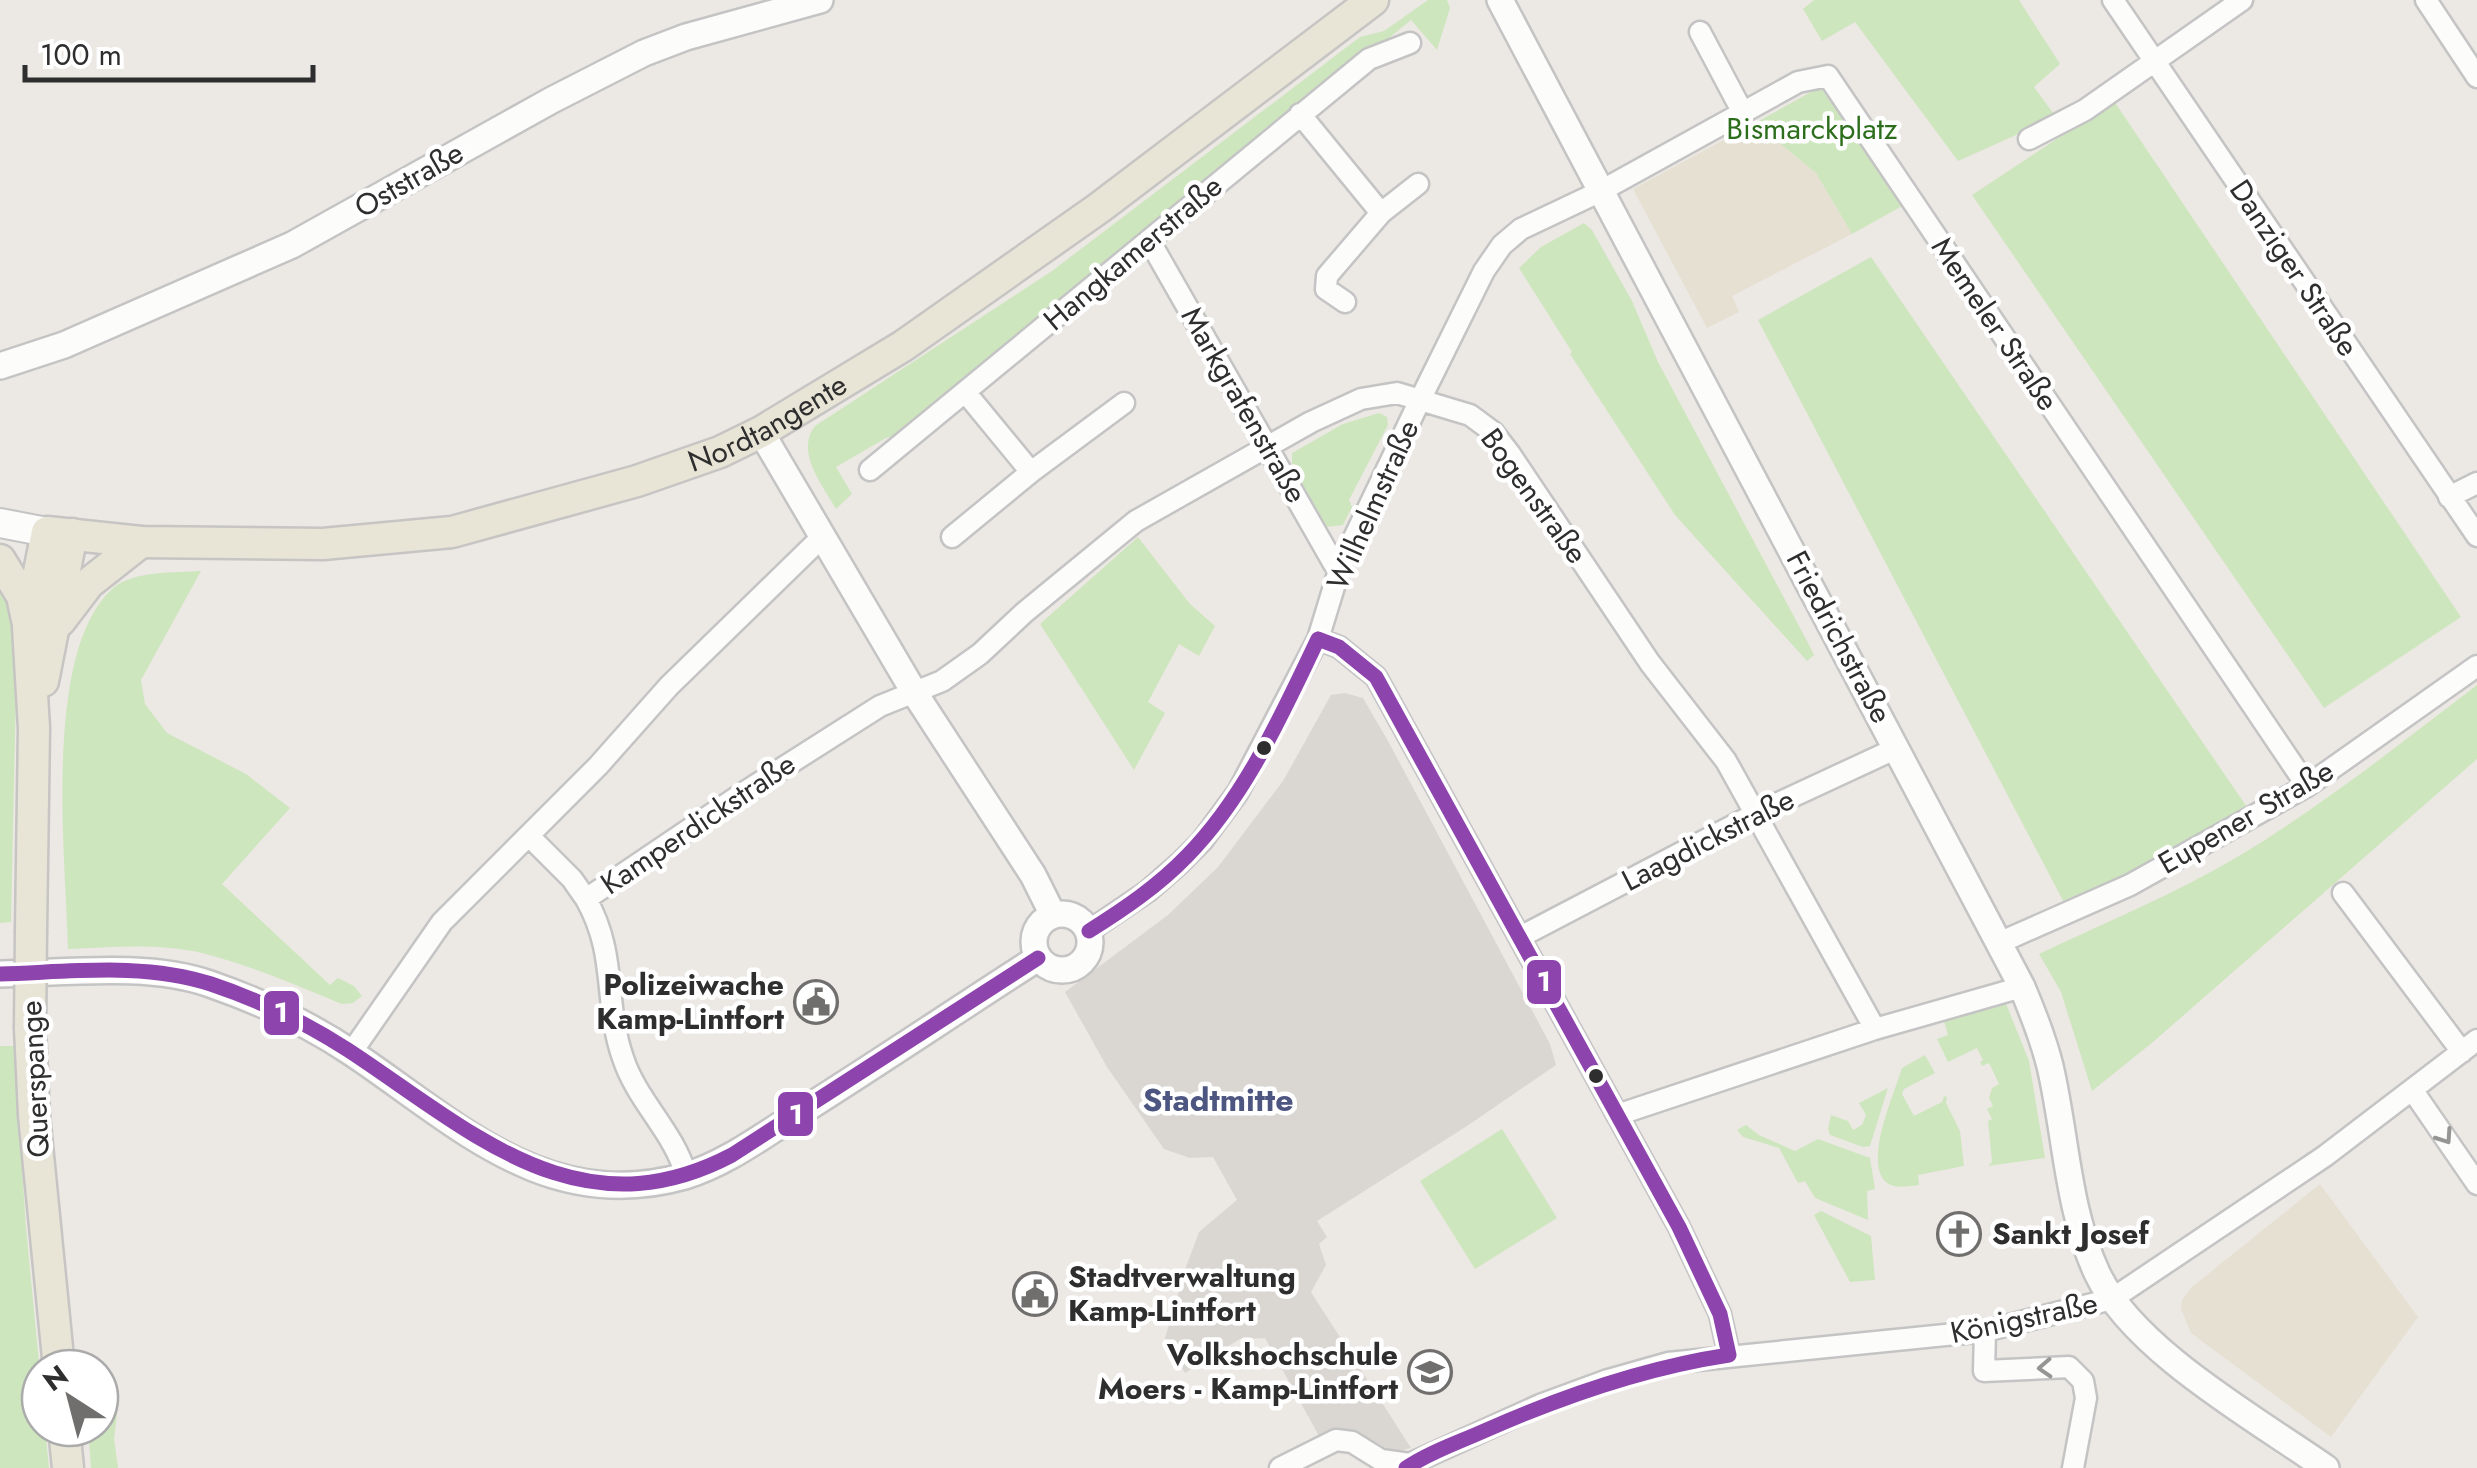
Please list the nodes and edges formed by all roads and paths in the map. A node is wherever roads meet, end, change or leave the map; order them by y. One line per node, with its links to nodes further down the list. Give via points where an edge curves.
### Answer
1 (820, 0): 19 (street, Oststraße, via 644,53 292,245 64,345)
2 (1373, 0): 23 (main road, Nordtangente, via 904,346)
3 (1500, 0): 15 (street, Friedrichstraße)
4 (2113, 0): 9 (street, Danziger Straße)
5 (2242, 0): 9 (street)
6 (2426, 0): 10 (street)
7 (1700, 32): 11 (street)
8 (1410, 43): 12 (street, Hangkamerstraße, via 1368,59)
9 (2155, 62): 13 (street); 28 (street, Danziger Straße)
10 (2477, 77)
11 (1743, 113): 15 (street, Memeler Straße); 42 (street, Memeler Straße, via 1798,82 1828,76)
12 (1300, 114): 16 (street); 17 (street, Hangkamerstraße)
13 (2029, 139)
14 (1418, 184): 16 (street)
15 (1600, 192): 21 (street, Wilhelmstraße, via 1520,229 1502,245); 41 (street, Friedrichstraße)
16 (1381, 213): 18 (street, via 1328,276 1326,289)
17 (1149, 240): 20 (street, Hangkamerstraße); 24 (street, Markgrafenstraße)
18 (1345, 302)
19 (0, 366)
20 (966, 393): 25 (street, Hangkamerstraße); 26 (street)
21 (1420, 398): 24 (street, Bogenstraße, via 1397,392 1360,399); 36 (street, Wilhelmstraße); 43 (street, Bogenstraße, via 1470,415 1492,432)
22 (1124, 403): 26 (street)
23 (761, 432): 33 (street); 34 (main road, Nordtangente, via 637,482 452,532 323,544)
24 (1268, 444): 36 (street, Markgrafenstraße); 40 (street, Bogenstraße, via 1136,521 980,654)
25 (870, 470)
26 (1031, 472): 32 (street)
27 (2477, 483): 28 (street)
28 (2449, 497): 31 (street, Danziger Straße)
29 (0, 523): 30 (main road)
30 (59, 533): 34 (main road, Nordtangente); 37 (main road, Querspange)
31 (2477, 536)
32 (952, 537)
33 (821, 538): 40 (street); 44 (street, via 669,686)
34 (140, 542): 37 (main road)
35 (0, 560): 37 (main road)
36 (1340, 567): 38 (street, Wilhelmstraße)
37 (40, 629): 65 (main road, Querspange, bridge, via 30,1028)
38 (1318, 639): 48 (street, Wilhelmstraße, via 1238,792 1202,841 1165,877); 49 (street, via 1376,677)
39 (2477, 666): 42 (street, Eupener Straße)
40 (914, 692): 46 (street, Kamperdickstraße, via 863,716); 47 (street)
41 (1897, 748): 43 (street, Laagdickstraße); 50 (street, Friedrichstraße)
42 (2307, 786): 50 (street, Eupener Straße, via 2130,885)
43 (1757, 813): 49 (street, Laagdickstraße); 56 (street, Bogenstraße)
44 (530, 836): 46 (street); 58 (street, via 442,922)
45 (2343, 893): 57 (street)
46 (586, 898): 61 (street, Kamperdickstraße, via 608,950 622,1056)
47 (1053, 915): 48 (street, via 1072,915); 51 (street, via 1035,933)
48 (1089, 931): 51 (street, via 1090,948 1078,966 1056,970)
49 (1522, 936): 60 (street)
50 (2000, 942): 53 (street, Friedrichstraße)
51 (1038, 958): 61 (street, via 739,1150)
52 (0, 974): 55 (street, via 157,973)
53 (2022, 987): 56 (street); 63 (street, Friedrichstraße, via 2050,1067 2083,1236)
54 (0, 990): 55 (street, via 141,988)
55 (239, 996): 58 (street)
56 (1876, 1029): 60 (street)
57 (2470, 1046): 59 (street, Königstraße)
58 (351, 1052): 61 (street, via 470,1137 536,1171 604,1185)
59 (2413, 1091): 62 (street, one-way to 62); 63 (street, Königstraße)
60 (1617, 1114): 66 (street, via 1703,1274)
61 (686, 1176)
62 (2477, 1184)
63 (2112, 1299): 64 (street, Königstraße); 69 (street, Friedrichstraße, via 2150,1343)
64 (1985, 1331): 66 (street, Königstraße); 68 (street, one-way to 64, via 2086,1398 2083,1382 2069,1367 1984,1370)
65 (57, 1348)
66 (1729, 1355): 67 (street, Königstraße, via 1608,1380 1410,1464 1381,1460 1344,1440)
67 (1280, 1468)
68 (2072, 1468)
69 (2326, 1468)

